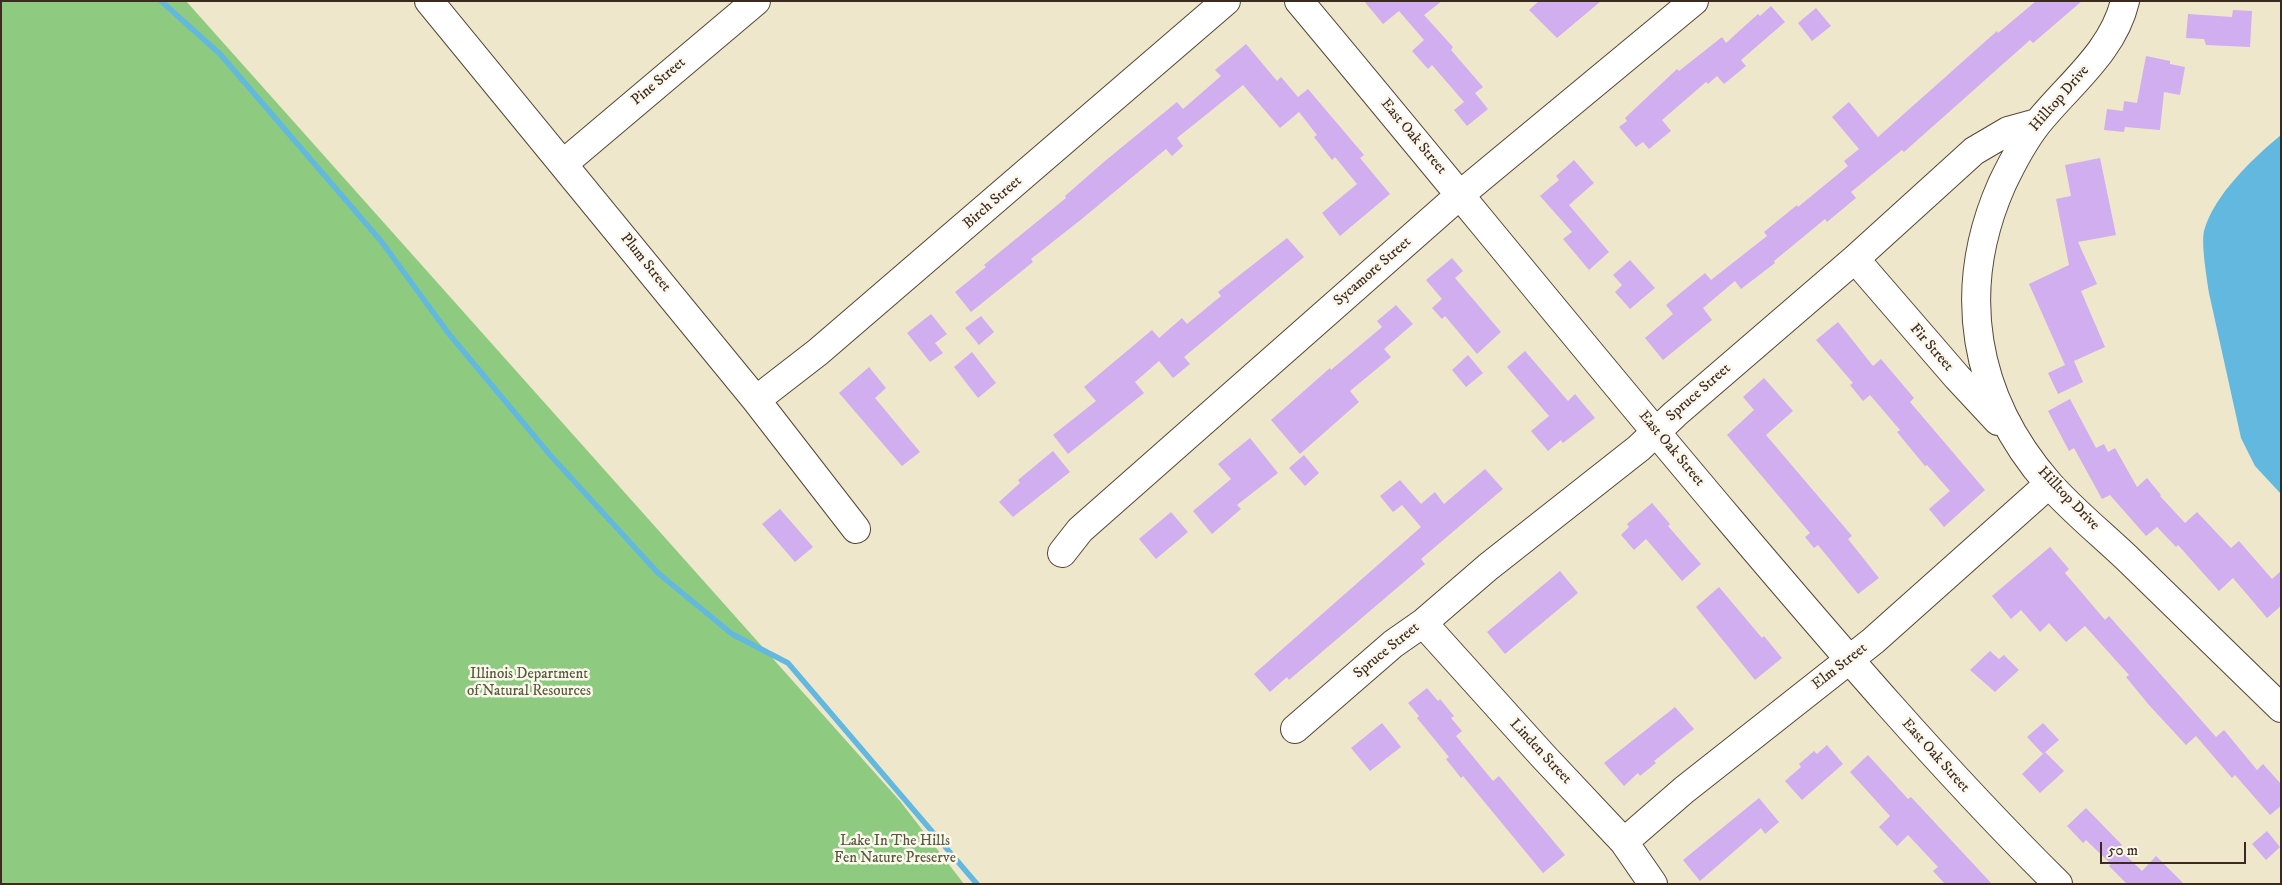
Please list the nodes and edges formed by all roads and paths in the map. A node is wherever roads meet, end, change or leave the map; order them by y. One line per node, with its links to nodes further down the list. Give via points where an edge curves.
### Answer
1 (429, 1): 8 (street, Plum Street)
2 (756, 1): 8 (street, Pine Street)
3 (1226, 1): 11 (street, Birch Street, via 834,340)
4 (1299, 1): 9 (street, East Oak Street)
5 (1694, 1): 9 (street, Sycamore Street)
6 (2125, 1): 7 (street, Hilltop Drive, via 2122,14 2103,47)
7 (2037, 123): 10 (street, Spruce Street, via 2008,131 1974,151); 13 (street, Hilltop Drive, via 2019,150 2002,186 1981,251 1976,283 1976,324 1985,371)
8 (563, 164): 11 (street, Plum Street)
9 (1461, 194): 12 (street, East Oak Street); 16 (street, Sycamore Street, via 1080,530)
10 (1855, 259): 12 (street, Spruce Street); 13 (street, Fir Street, via 1956,377)
11 (756, 400): 15 (street, Plum Street)
12 (1656, 432): 17 (street, Spruce Street); 18 (street, East Oak Street)
13 (2012, 434): 14 (street, Hilltop Drive)
14 (2049, 484): 18 (street, Elm Street, via 1944,580); 19 (street, Hilltop Drive)
15 (856, 529)
16 (1062, 553)
17 (1423, 623): 20 (street, Spruce Street, via 1393,644); 21 (street, Linden Street)
18 (1849, 660): 21 (street, Elm Street, via 1684,790); 23 (street, East Oak Street, via 1994,821)
19 (2281, 708)
20 (1295, 729)
21 (1624, 842): 22 (street, Linden Street)
22 (1653, 884)
23 (2058, 884)

